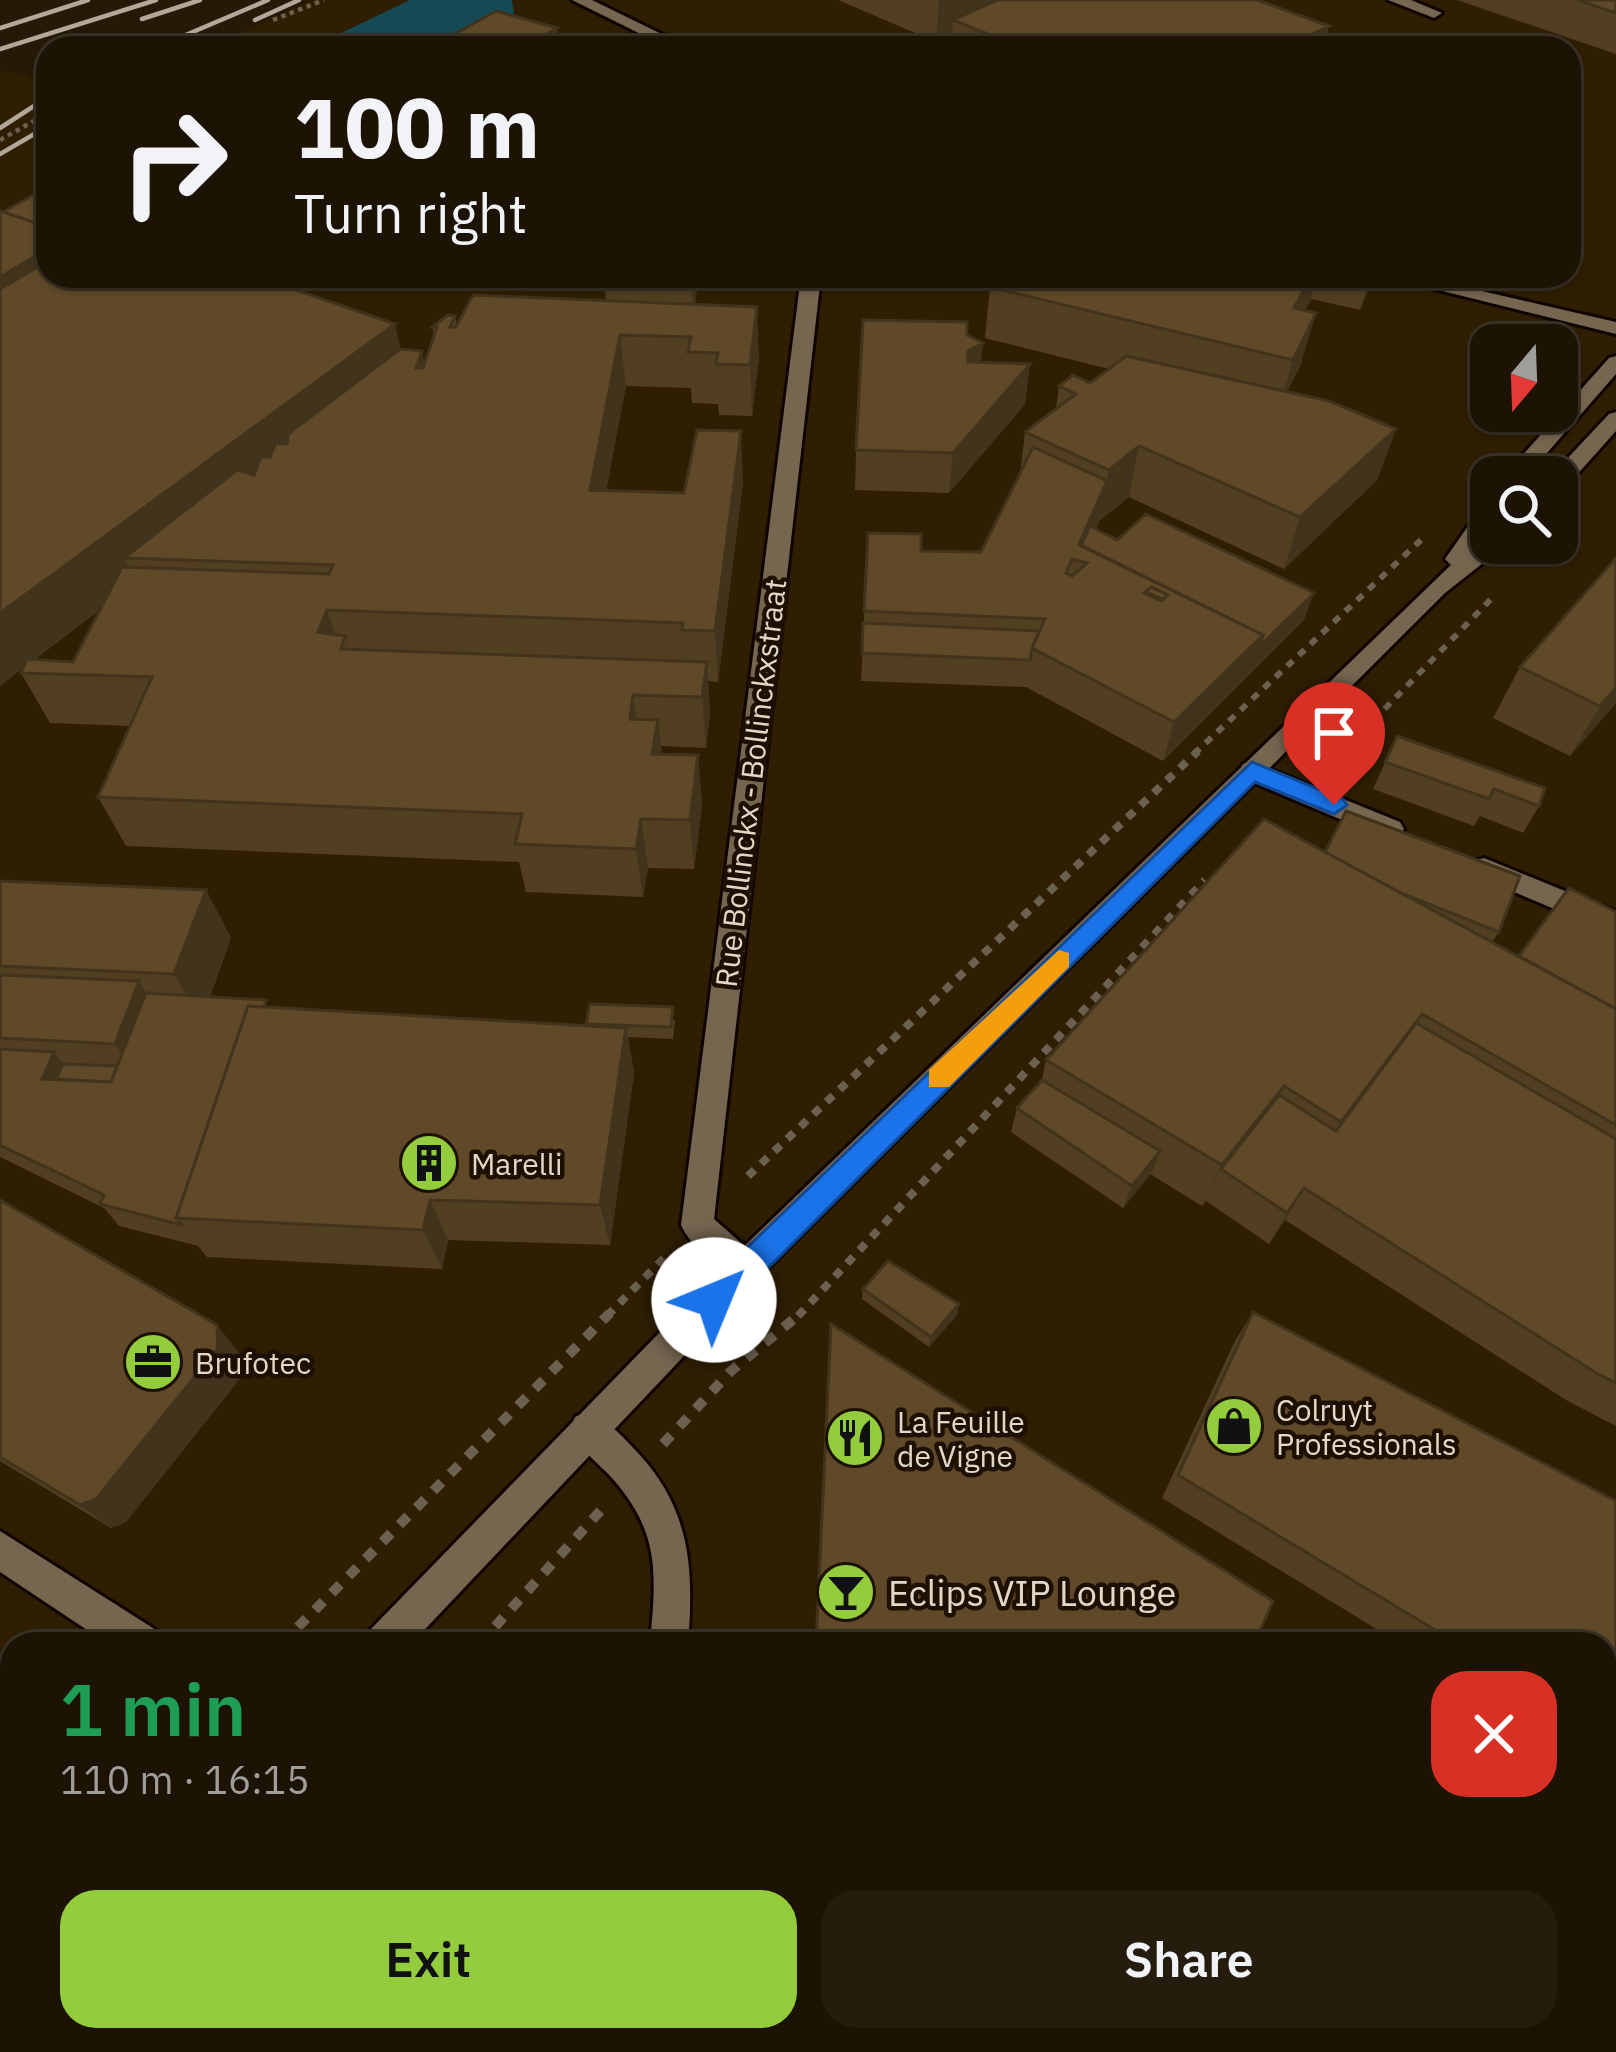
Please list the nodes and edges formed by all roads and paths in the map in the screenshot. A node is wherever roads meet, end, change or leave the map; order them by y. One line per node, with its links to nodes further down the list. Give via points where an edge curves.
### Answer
1 (323, 0): 5 (path)
2 (580, 0): 6 (street)
3 (1396, 0): 4 (street)
4 (1434, 13)
5 (273, 20)
6 (656, 36)
7 (36, 120): 8 (path)
8 (0, 140)
9 (810, 288): 29 (street, Rue Bollinckx - Bollinckxstraat)
10 (1444, 288): 11 (street)
11 (1616, 328)
12 (1616, 362): 14 (street)
13 (1616, 418): 15 (street)
14 (1533, 456)
15 (1578, 460)
16 (1435, 526): 29 (path)
17 (1470, 540): 21 (street)
18 (1470, 562): 21 (street)
19 (1525, 564): 20 (path)
20 (1516, 574)
21 (1437, 588): 23 (street)
22 (1501, 590): 24 (path, via 1376,718 1343,738)
23 (1252, 771): 24 (street); 30 (street)
24 (1294, 788): 25 (street)
25 (1423, 843)
26 (1466, 861): 28 (street)
27 (1222, 862): 32 (path, via 790,1324 730,1371)
28 (1616, 924)
29 (697, 1225): 30 (street); 35 (path)
30 (746, 1268): 31 (street)
31 (588, 1429): 32 (street); 36 (street)
32 (636, 1474): 37 (path); 38 (street, via 666,1518 675,1563)
33 (0, 1550): 34 (street)
34 (124, 1632)
35 (293, 1632)
36 (395, 1632)
37 (490, 1632)
38 (671, 1632)

